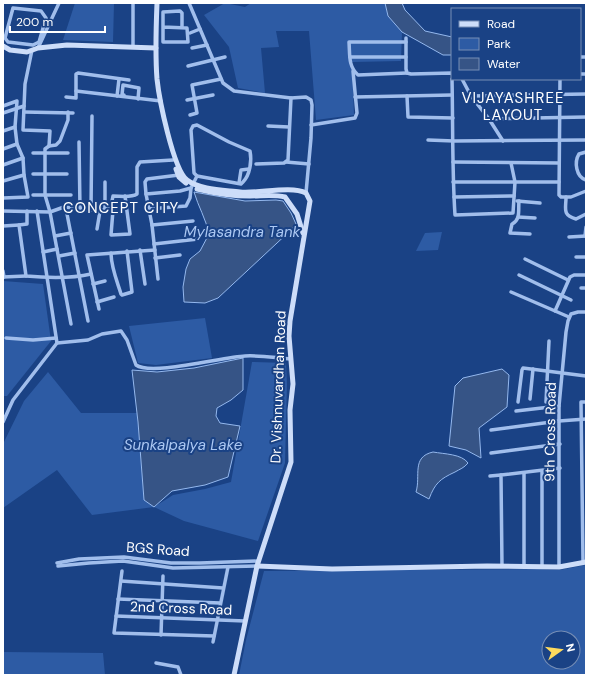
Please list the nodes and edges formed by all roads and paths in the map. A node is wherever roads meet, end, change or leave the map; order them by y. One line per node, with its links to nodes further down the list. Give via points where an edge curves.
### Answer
1 (59, 3): 13 (street)
2 (133, 3): 12 (street)
3 (156, 3): 5 (main road, Dr. Vishnuvardhan Road); 14 (main road, Dr. Vishnuvardhan Road)
4 (189, 3): 8 (street)
5 (156, 27): 6 (street); 14 (main road, Dr. Vishnuvardhan Road)
6 (163, 27): 7 (street); 7 (street, via 163,12 180,12); 7 (street, via 164,43 187,43 187,30)
7 (182, 28)
8 (200, 29): 9 (street); 10 (street)
9 (190, 33)
10 (207, 45): 15 (street); 19 (street)
11 (3, 46): 13 (main road, via 10,50 27,52)
12 (133, 47): 13 (main road, via 67,45); 14 (main road)
13 (35, 48): 13 (street, via 8,42 5,38 13,8 41,11 46,18); 46 (street, via 25,84)
14 (155, 48): 44 (main road, Dr. Vishnuvardhan Road)
15 (192, 48)
16 (225, 57): 19 (street)
17 (350, 57): 18 (street); 18 (street, via 349,42 406,40); 21 (street)
18 (406, 57): 22 (street)
19 (213, 60): 20 (street); 25 (street)
20 (188, 66)
21 (353, 71): 22 (street, via 358,75); 39 (street)
22 (407, 73): 23 (street)
23 (451, 73)
24 (119, 79): 26 (street); 30 (street, via 78,73); 35 (street)
25 (221, 79): 41 (street, via 192,85); 42 (street, via 234,91)
26 (129, 80)
27 (452, 80): 33 (street)
28 (463, 80): 37 (street)
29 (560, 80): 34 (street)
30 (76, 91): 35 (street); 38 (street, via 76,98)
31 (586, 94): 34 (street)
32 (213, 95): 41 (street)
33 (452, 95): 36 (street); 55 (street)
34 (559, 95): 37 (street); 57 (street)
35 (117, 96): 40 (street)
36 (407, 96): 39 (street); 55 (street, via 408,117)
37 (471, 96): 56 (street)
38 (66, 97)
39 (355, 97): 58 (street, via 355,118)
40 (138, 98): 40 (street, via 139,88 123,85 122,95); 44 (street)
41 (195, 98): 43 (street); 52 (street, via 197,113)
42 (290, 98): 58 (street, via 306,97 311,100); 60 (street)
43 (187, 100)
44 (160, 101): 77 (main road, Dr. Vishnuvardhan Road); 99 (main road, Dr. Vishnuvardhan Road, via 176,159 186,179)
45 (3, 106): 47 (street, via 17,101)
46 (24, 106): 47 (street); 48 (street)
47 (16, 109): 51 (street); 61 (street)
48 (24, 112): 49 (street); 70 (street, via 23,130 50,131)
49 (68, 112): 50 (street); 70 (street, via 68,120 60,141)
50 (73, 112)
51 (3, 113)
52 (190, 115)
53 (92, 116): 116 (street)
54 (586, 117): 57 (street)
55 (453, 118): 66 (street)
56 (489, 118): 57 (street); 67 (street)
57 (559, 118): 64 (street)
58 (311, 125): 83 (street)
59 (268, 126): 60 (street)
60 (289, 126): 78 (street)
61 (15, 127): 62 (street); 69 (street)
62 (3, 131)
63 (428, 140): 66 (street)
64 (559, 140): 65 (street); 67 (street); 81 (street)
65 (586, 140)
66 (454, 141): 67 (street); 79 (street)
67 (503, 141)
68 (79, 142): 114 (street)
69 (17, 144): 71 (street); 76 (street)
70 (49, 146): 74 (street, via 45,149)
71 (3, 149)
72 (586, 152): 92 (street, via 577,156 576,164 577,172)
73 (33, 153): 74 (street)
74 (46, 153): 75 (street); 89 (street)
75 (68, 153)
76 (23, 158): 84 (street); 88 (street)
77 (173, 160): 90 (main road, Dr. Vishnuvardhan Road); 106 (street, via 140,162 137,167 138,194)
78 (286, 162): 82 (street); 83 (street)
79 (453, 162): 80 (street); 95 (street)
80 (511, 163): 81 (street); 96 (street)
81 (559, 163): 97 (street)
82 (256, 164)
83 (309, 164): 101 (street)
84 (3, 165)
85 (249, 169): 91 (street, via 250,150 197,125 192,130 194,173); 98 (street, via 246,180); 98 (street, via 242,170)
86 (33, 174): 89 (street)
87 (67, 174): 89 (street)
88 (24, 175): 93 (street); 110 (street, via 28,197)
89 (46, 175): 104 (street)
90 (179, 175): 99 (main road, Dr. Vishnuvardhan Road, via 183,181); 102 (street, via 147,179)
91 (197, 176): 98 (street); 99 (street)
92 (586, 180)
93 (3, 181)
94 (105, 182): 117 (street)
95 (453, 182): 96 (street); 108 (street)
96 (515, 182): 97 (street); 107 (street)
97 (559, 182): 109 (street, via 559,195)
98 (239, 183)
99 (193, 186): 101 (main road, Dr. Vishnuvardhan Road, via 247,193 290,190); 102 (street, via 180,191); 115 (street, via 186,206); 138 (main road, Dr. Vishnuvardhan Road, via 208,192 285,197 297,214)
100 (586, 191): 109 (street)
101 (306, 193): 138 (main road, Dr. Vishnuvardhan Road, via 310,205)
102 (146, 194): 115 (street)
103 (33, 195): 104 (street)
104 (45, 195): 105 (street); 122 (street)
105 (71, 195)
106 (125, 196): 113 (street, via 113,196); 113 (street, via 130,234 111,236)
107 (514, 196): 108 (street); 111 (street)
108 (454, 197): 111 (street, via 455,215 514,213)
109 (566, 197): 124 (street, via 567,215 576,219)
110 (3, 198)
111 (516, 201): 112 (street); 125 (street)
112 (540, 203)
113 (111, 206): 117 (street)
114 (80, 209): 116 (street); 122 (street, via 64,207)
115 (148, 209): 130 (street)
116 (91, 210): 121 (street)
117 (105, 210): 121 (street)
118 (3, 211): 119 (street)
119 (27, 211): 120 (street); 128 (street, via 27,224)
120 (37, 211): 122 (street); 145 (street)
121 (100, 211): 132 (street)
122 (50, 212): 135 (street)
123 (67, 214): 133 (street)
124 (586, 214)
125 (518, 218): 126 (street); 134 (street, via 517,222 512,224 510,233)
126 (535, 218)
127 (193, 221): 130 (street)
128 (19, 225): 129 (street); 158 (street)
129 (3, 226)
130 (152, 226): 140 (street)
131 (586, 227): 136 (street)
132 (97, 229)
133 (71, 233): 135 (street); 146 (street)
134 (530, 234)
135 (55, 236): 141 (street)
136 (586, 236): 137 (street)
137 (570, 237)
138 (304, 238): 185 (main road, Dr. Vishnuvardhan Road, via 290,322)
139 (198, 239): 140 (street)
140 (154, 244): 143 (street)
141 (57, 249): 145 (street); 149 (street)
142 (140, 250): 143 (street); 144 (street); 167 (street)
143 (155, 250): 152 (street)
144 (127, 251): 147 (street); 147 (street, via 132,292 122,295)
145 (43, 252): 161 (street)
146 (75, 252): 149 (street); 160 (street)
147 (111, 253): 155 (street, via 87,255)
148 (180, 255): 152 (street)
149 (59, 256): 162 (street)
150 (576, 257): 151 (street)
151 (586, 257)
152 (155, 258): 163 (street)
153 (525, 259): 164 (street)
154 (3, 271): 159 (street)
155 (91, 274): 160 (street); 166 (street)
156 (519, 275): 171 (street)
157 (586, 275): 164 (street, via 571,276)
158 (26, 276): 159 (street); 161 (street)
159 (3, 277)
160 (79, 277): 162 (street); 179 (street)
161 (47, 278): 162 (street); 182 (street)
162 (63, 278): 180 (street)
163 (158, 279)
164 (568, 280): 171 (street)
165 (105, 281): 166 (street)
166 (94, 284): 174 (street)
167 (145, 284)
168 (580, 288): 169 (street)
169 (586, 288)
170 (511, 292): 176 (street)
171 (562, 296): 173 (street); 176 (street)
172 (114, 297): 174 (street)
173 (570, 300)
174 (97, 302): 175 (street)
175 (99, 309)
176 (555, 311): 178 (street)
177 (586, 312): 178 (street, via 574,313)
178 (569, 317): 188 (street, 9th Cross Road)
179 (88, 321)
180 (71, 324)
181 (6, 338): 182 (street)
182 (56, 338): 184 (street)
183 (549, 341): 187 (street)
184 (56, 343): 185 (street, via 88,340 102,334 121,331 139,367 177,366 242,356); 196 (street)
185 (291, 359): 210 (main road, Dr. Vishnuvardhan Road, via 291,462)
186 (533, 369): 187 (street); 190 (street); 191 (street, via 522,370)
187 (548, 372): 188 (street); 192 (street)
188 (562, 374): 189 (street); 194 (street, 9th Cross Road)
189 (586, 376)
190 (530, 399)
191 (518, 402)
192 (546, 402)
193 (586, 402): 198 (street, via 581,402)
194 (559, 406): 197 (street); 199 (street, 9th Cross Road)
195 (3, 410): 196 (street)
196 (8, 410): 200 (street)
197 (516, 411)
198 (584, 419): 199 (street); 209 (street)
199 (559, 421): 201 (street); 202 (street, 9th Cross Road)
200 (3, 422)
201 (491, 430)
202 (560, 444): 203 (street); 204 (street, 9th Cross Road)
203 (491, 453)
204 (560, 468): 205 (street); 215 (street, 9th Cross Road)
205 (542, 471): 206 (street); 213 (street)
206 (524, 473): 207 (street); 212 (street)
207 (501, 475): 208 (street); 211 (street)
208 (490, 476)
209 (585, 562): 215 (main road)
210 (257, 563): 211 (main road, via 264,566 332,569); 214 (street, BGS Road); 214 (street, BGS Road, via 171,563 124,557 79,559 57,564 123,561 173,568); 227 (main road, Dr. Vishnuvardhan Road)
211 (502, 566): 212 (main road)
212 (524, 566): 213 (main road)
213 (542, 566): 215 (main road)
214 (228, 567): 220 (street)
215 (559, 567)
216 (122, 571): 218 (street)
217 (163, 576): 219 (street)
218 (121, 581): 219 (street); 221 (street)
219 (163, 584): 220 (street); 222 (street)
220 (223, 588): 223 (street)
221 (118, 599): 222 (street); 224 (street)
222 (162, 601): 223 (street); 225 (street)
223 (220, 603): 226 (street)
224 (116, 616): 225 (street, 2nd Cross Road); 228 (street, via 114,633)
225 (162, 618): 226 (street, 2nd Cross Road); 228 (street)
226 (217, 620): 227 (street, 2nd Cross Road); 229 (street)
227 (245, 621): 233 (main road, Dr. Vishnuvardhan Road)
228 (161, 635): 229 (street)
229 (214, 636): 230 (street)
230 (213, 642)
231 (156, 663): 232 (street, via 178,667)
232 (181, 675)
233 (234, 675)

